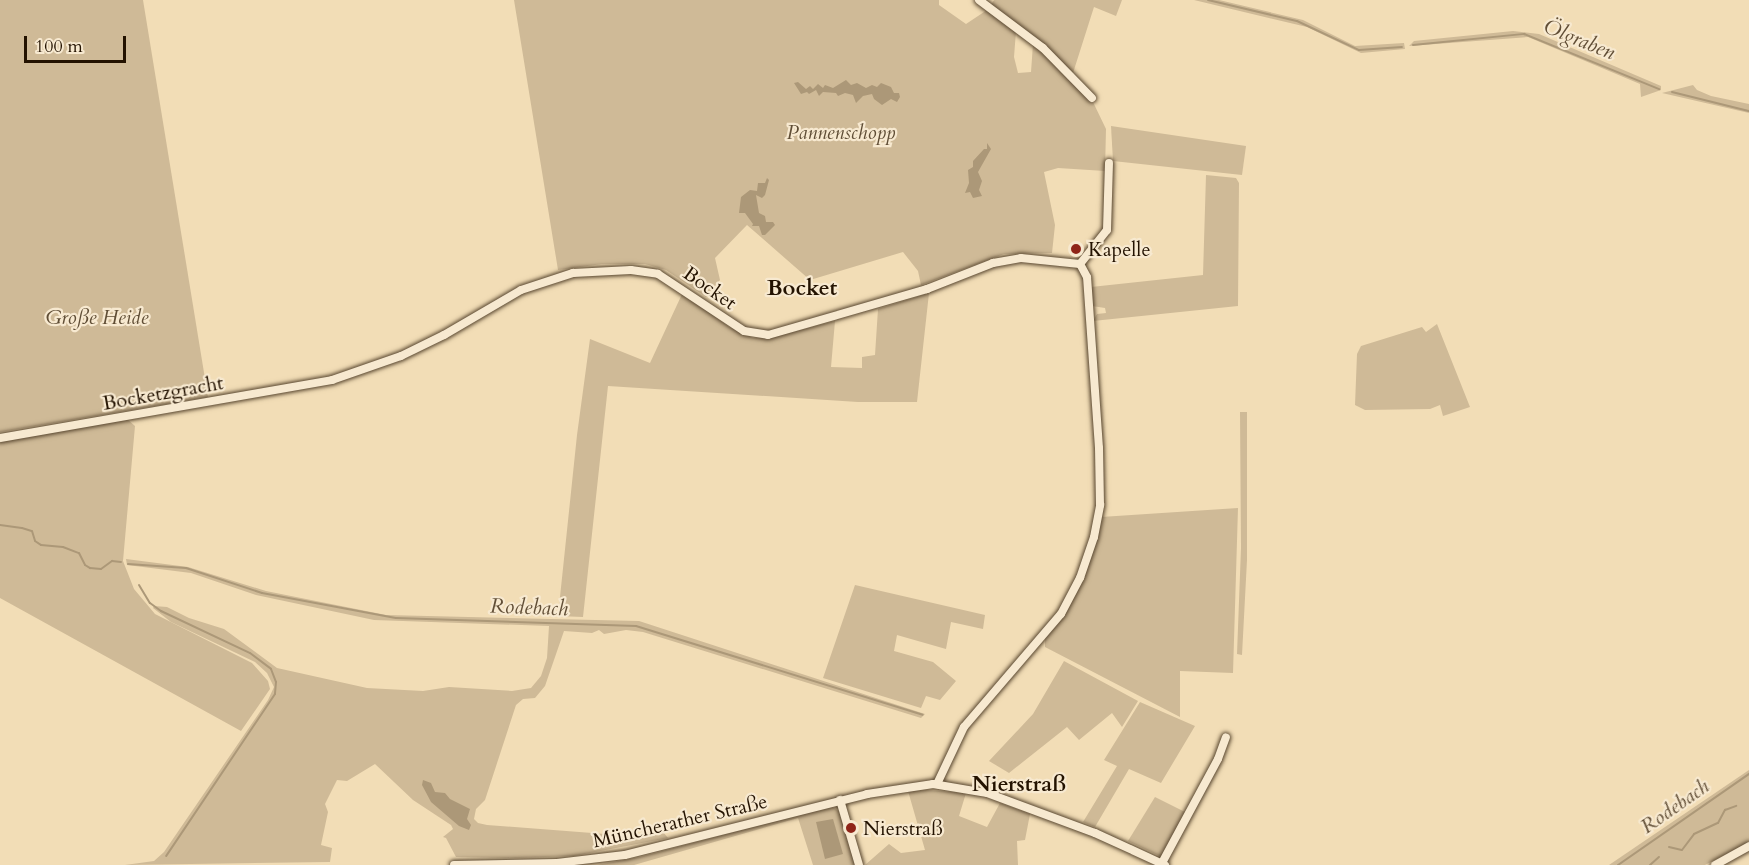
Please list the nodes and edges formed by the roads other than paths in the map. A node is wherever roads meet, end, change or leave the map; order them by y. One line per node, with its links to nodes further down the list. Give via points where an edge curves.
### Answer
1 (979, 0): 2 (street, via 1043,48)
2 (1092, 99)
3 (1109, 163): 4 (street, via 1107,230)
4 (1080, 264): 5 (street, Bocket, via 1021,258 993,263 927,289 768,335 744,331 658,274 631,270 573,273 521,290 401,356); 8 (street, via 1087,277 1101,487 1098,523 1080,578 1061,614 964,728)
5 (332, 380): 6 (street, Bocketzgracht)
6 (0, 438)
7 (1226, 737): 11 (street)
8 (937, 784): 9 (street, Müncherather Straße, via 894,788); 11 (street, Müncherather Straße, via 994,795)
9 (840, 800): 12 (street, Müncherather Straße, via 625,855 557,863); 13 (street)
10 (1749, 846): 14 (street)
11 (1163, 864)
12 (454, 865)
13 (859, 865)
14 (1715, 865)

